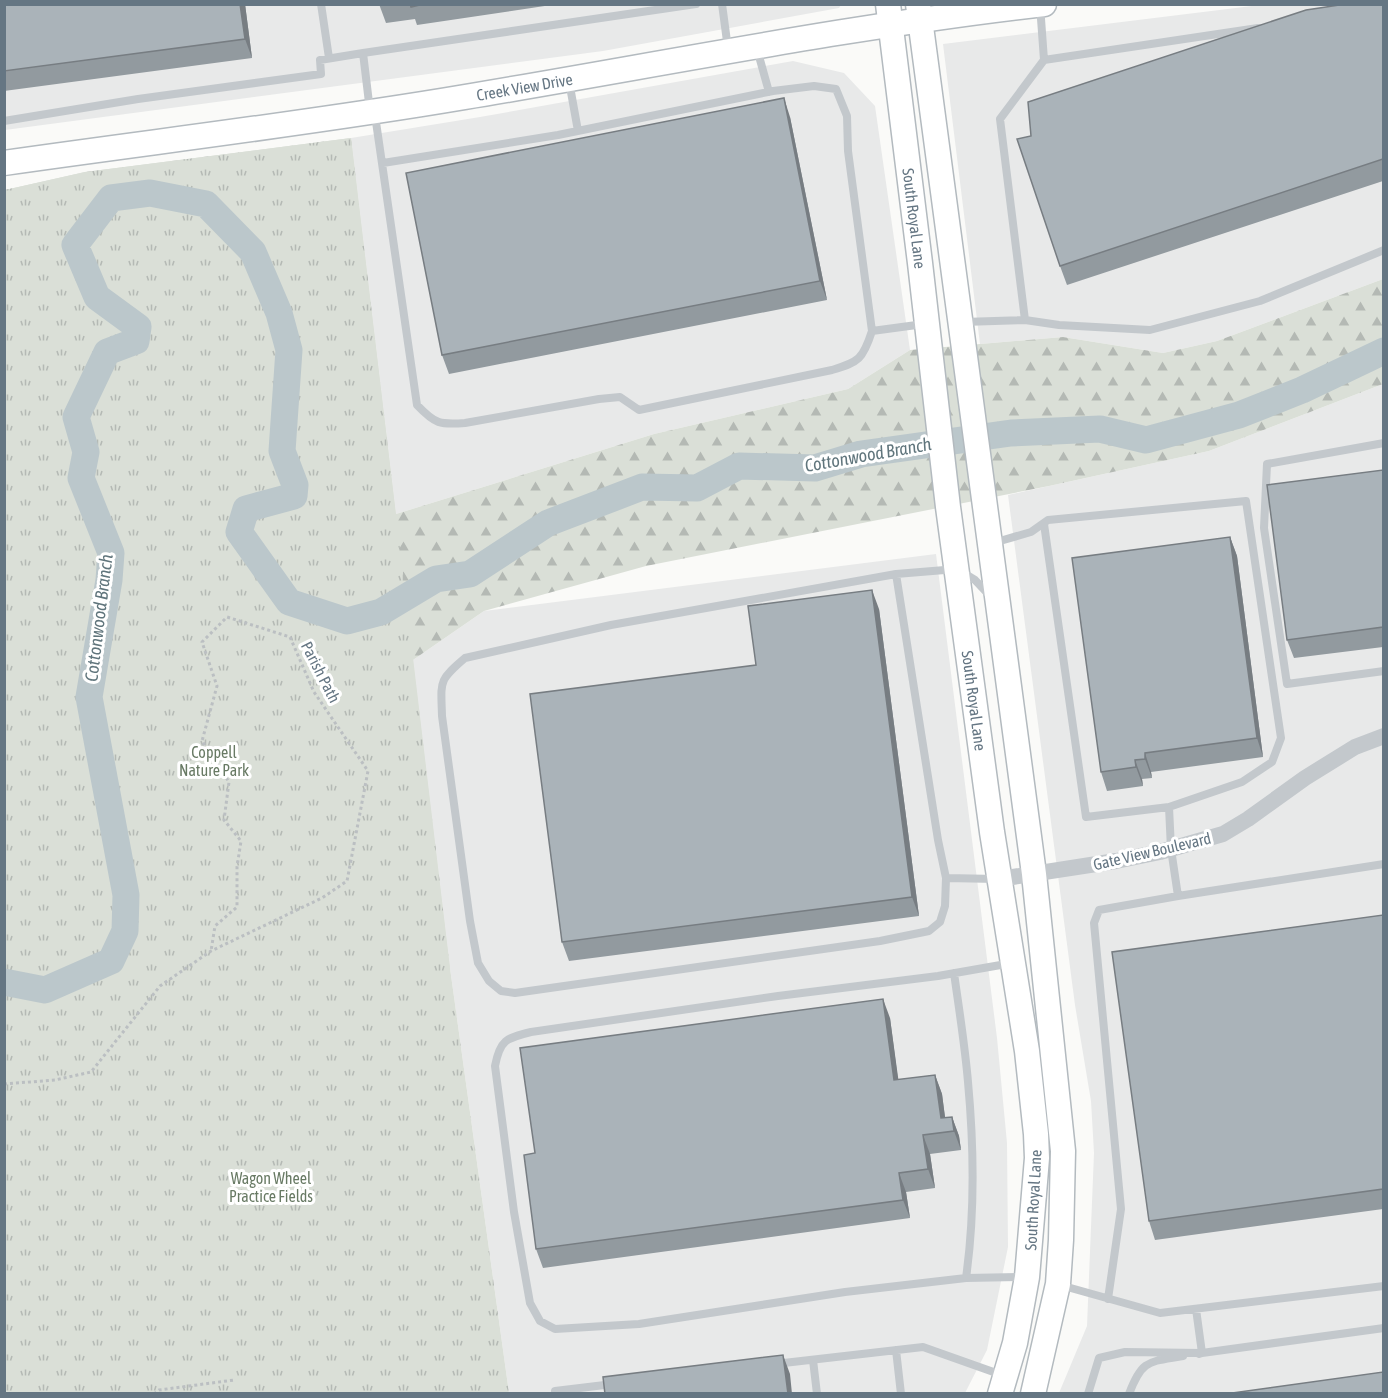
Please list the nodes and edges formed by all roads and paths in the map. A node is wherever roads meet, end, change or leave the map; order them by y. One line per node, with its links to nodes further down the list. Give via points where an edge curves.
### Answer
1 (321, 4): 11 (lane)
2 (696, 4): 10 (lane)
3 (722, 4): 9 (lane)
4 (1042, 5): 5 (main road, Creek View Drive); 12 (lane)
5 (919, 12): 6 (main road, Creek View Drive); 23 (main road, South Royal Lane)
6 (890, 14): 8 (main road, Creek View Drive); 21 (main road, South Royal Lane)
7 (1262, 27): 12 (lane)
8 (757, 46): 9 (main road, Creek View Drive); 14 (lane)
9 (728, 50): 13 (main road, Creek View Drive)
10 (363, 52): 11 (lane); 15 (lane)
11 (329, 58): 16 (lane, via 320,60 321,74)
12 (1044, 60): 22 (lane, via 1000,119)
13 (569, 80): 15 (main road, Creek View Drive); 17 (lane)
14 (769, 92): 17 (lane); 25 (lane, via 814,86 836,89 847,116 848,151)
15 (372, 111): 18 (main road, Creek View Drive); 19 (lane)
16 (4, 121)
17 (578, 131): 19 (lane)
18 (4, 163)
19 (383, 163): 25 (lane, via 417,405 429,418 445,425 620,397 639,410 832,370 854,363 866,351)
20 (1383, 250): 22 (lane, via 1260,301 1150,330)
21 (920, 264): 23 (main road, via 932,299 944,313); 24 (main road, South Royal Lane)
22 (1025, 320): 23 (lane)
23 (960, 322): 28 (main road, South Royal Lane)
24 (927, 324): 25 (lane); 29 (main road, South Royal Lane)
25 (872, 331)
26 (1383, 443): 32 (lane, via 1267,464 1264,528 1287,684)
27 (1044, 524): 28 (lane, via 1031,532); 34 (lane, via 1086,817); 34 (lane, via 1048,520 1246,501 1281,738 1272,762 1242,782)
28 (989, 544): 31 (main road, South Royal Lane)
29 (957, 569): 30 (lane); 31 (lane, via 975,580); 39 (main road, South Royal Lane)
30 (896, 574): 38 (lane); 38 (lane, via 611,625 465,658 446,674 441,685 470,921 477,963 501,991 515,993 929,931 940,922)
31 (998, 604): 37 (main road, South Royal Lane)
32 (1383, 671)
33 (1383, 736): 35 (street, Gate View Boulevard, via 1345,753 1223,834)
34 (1169, 807): 35 (lane)
35 (1171, 849): 37 (street, Gate View Boulevard); 40 (lane)
36 (1383, 864): 40 (lane)
37 (1034, 874): 39 (street, Gate View Boulevard); 47 (main road, South Royal Lane, via 1063,1151)
38 (946, 878): 39 (lane)
39 (1000, 879): 42 (main road, South Royal Lane)
40 (1178, 896): 49 (lane, via 1099,909 1094,924 1121,1209)
41 (211, 951): 41 (path, Parish Path, via 347,881 368,771 314,692 290,637 227,617 202,642 217,686 202,741 229,782 224,820 241,841 237,907 215,926); 44 (path, Parish Path, via 160,986 91,1072 55,1080)
42 (1013, 963): 43 (lane); 45 (main road, South Royal Lane, via 1027,1052 1037,1158)
43 (954, 973): 46 (lane, via 968,1082 973,1173); 46 (lane, via 531,1032 509,1038 499,1049 495,1066 530,1303 540,1321 555,1329 639,1324)
44 (4, 1084)
45 (1027, 1277): 46 (lane); 47 (main road); 58 (main road, South Royal Lane)
46 (966, 1278)
47 (1058, 1284): 49 (lane); 63 (main road, South Royal Lane)
48 (1383, 1286): 50 (lane)
49 (1108, 1299): 50 (lane, via 1160,1313)
50 (1196, 1309): 53 (lane)
51 (1383, 1328): 53 (lane)
52 (896, 1350): 54 (lane); 58 (lane, via 923,1347); 62 (lane)
53 (1202, 1353): 64 (lane, via 1125,1352 1099,1358); 65 (lane, via 1148,1363 1137,1373)
54 (813, 1360): 55 (lane); 61 (lane)
55 (766, 1365)
56 (234, 1380): 59 (path, via 159,1390)
57 (625, 1382): 60 (lane, via 555,1390)
58 (1003, 1385)
59 (154, 1394)
60 (555, 1394)
61 (817, 1394)
62 (901, 1394)
63 (1033, 1394)
64 (1088, 1394)
65 (1129, 1394)

